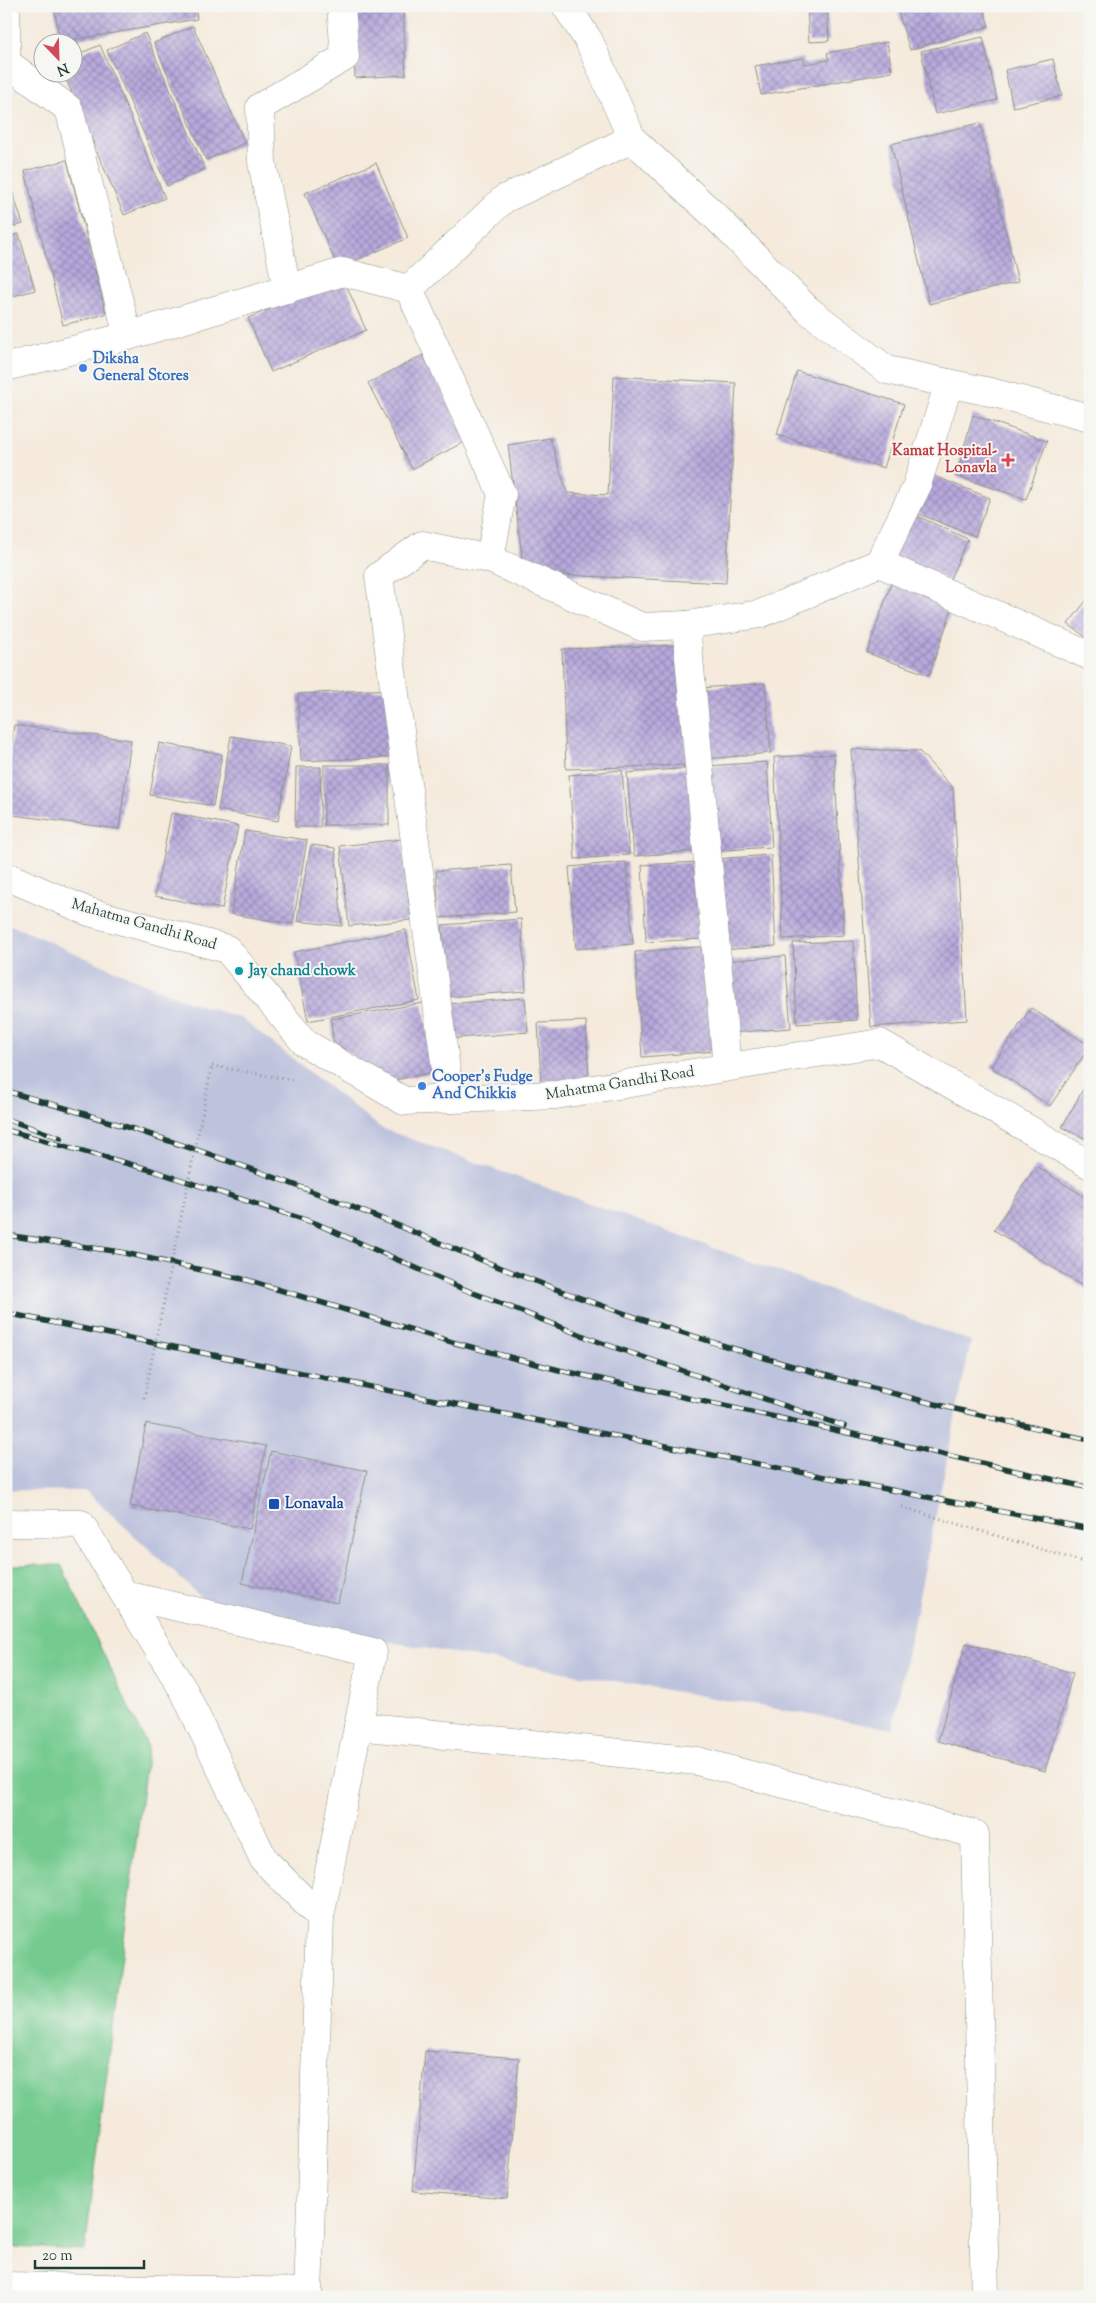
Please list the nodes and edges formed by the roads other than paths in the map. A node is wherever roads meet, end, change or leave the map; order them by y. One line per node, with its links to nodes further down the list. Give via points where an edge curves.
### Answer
1 (341, 6): 6 (street, via 345,57 260,107 262,162)
2 (566, 6): 5 (street, via 589,41)
3 (6, 12): 4 (street)
4 (7, 64): 8 (street, via 69,110)
5 (632, 140): 7 (street, via 504,199); 10 (street, via 716,217 808,310 887,370)
6 (287, 289): 7 (street, via 343,272); 8 (street)
7 (409, 289): 12 (street, via 502,494)
8 (128, 336): 9 (street)
9 (6, 368)
10 (949, 383): 11 (street); 13 (street, via 916,488)
11 (1090, 418)
12 (490, 559): 14 (street, via 642,627); 18 (street, via 422,545 379,576)
13 (879, 563): 14 (street, via 760,614); 15 (street)
14 (686, 625): 17 (street)
15 (1090, 656)
16 (6, 876): 18 (street, Mahatma Gandhi Road, via 90,912 228,949 305,1043 404,1101)
17 (727, 1067): 18 (street, Mahatma Gandhi Road, via 556,1095); 19 (street, Mahatma Gandhi Road, via 880,1043)
18 (450, 1099)
19 (1090, 1165)
20 (6, 1523): 21 (street, via 81,1524)
21 (125, 1595): 22 (street, via 373,1652); 23 (street, via 184,1691 264,1860)
22 (358, 1726): 23 (street); 26 (street, via 698,1761 975,1834)
23 (320, 1917): 25 (street)
24 (6, 2286): 25 (street)
25 (308, 2294)
26 (985, 2297)

